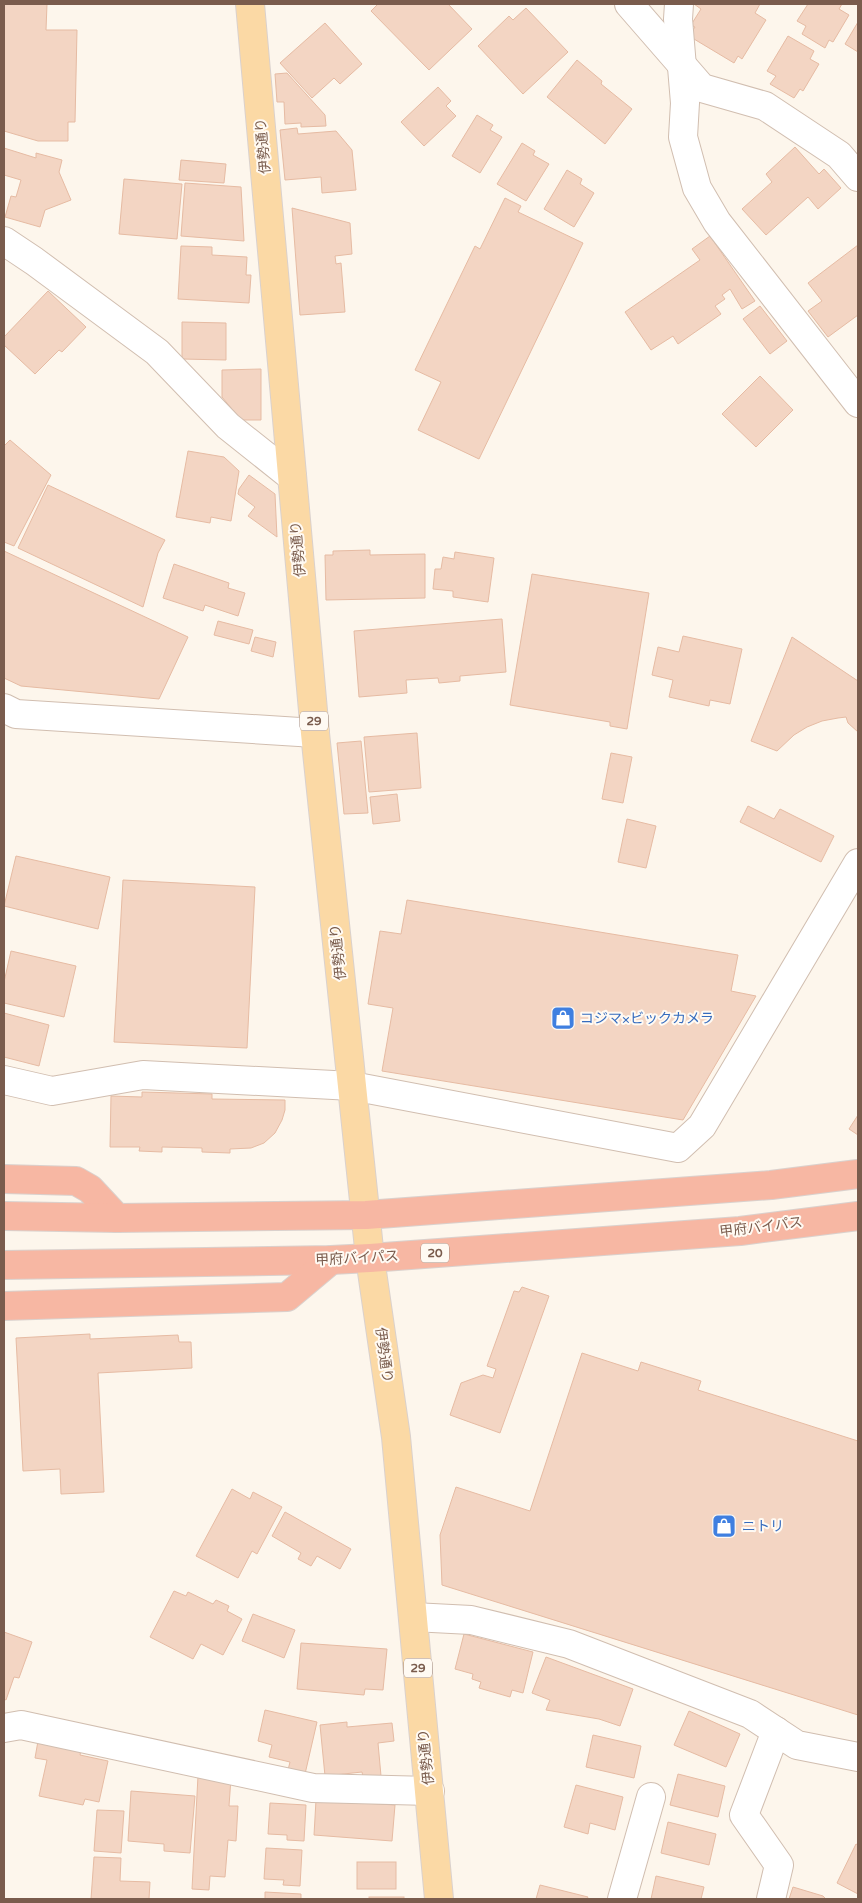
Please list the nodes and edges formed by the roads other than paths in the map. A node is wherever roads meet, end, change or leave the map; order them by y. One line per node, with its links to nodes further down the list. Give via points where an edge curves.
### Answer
1 (250, 4): 8 (main road, 伊勢通り / 29)
2 (630, 4): 4 (street)
3 (679, 4): 4 (street)
4 (682, 64): 5 (street, via 702,88 765,106 838,155); 7 (street, via 683,137 697,188 717,222)
5 (858, 177)
6 (4, 241): 8 (street, via 157,352 228,426)
7 (858, 403)
8 (292, 477): 10 (main road, 伊勢通り / 29)
9 (4, 708): 10 (street, via 16,714)
10 (315, 733): 13 (main road, 伊勢通り / 29)
11 (858, 863): 13 (street, via 702,1126 678,1148)
12 (4, 1080): 13 (street, via 52,1091 143,1075)
13 (352, 1086): 16 (main road, 伊勢通り / 29)
14 (858, 1174): 16 (highway, via 771,1185)
15 (4, 1178): 19 (highway, via 76,1181 90,1188)
16 (366, 1215): 19 (highway); 20 (main road, 伊勢通り / 29)
17 (7, 1216): 19 (highway)
18 (858, 1216): 20 (highway, 甲府バイパス / 20, via 740,1231)
19 (117, 1218)
20 (370, 1258): 21 (highway, 甲府バイパス / 20); 24 (main road, 伊勢通り / 29, via 396,1436)
21 (331, 1260): 22 (highway, 甲府バイパス / 20); 23 (highway, via 287,1297)
22 (7, 1266)
23 (4, 1306)
24 (413, 1618): 26 (street, via 471,1620 569,1644 750,1714); 28 (main road, 伊勢通り / 29)
25 (4, 1728): 28 (street, via 21,1725 313,1788)
26 (776, 1731): 27 (street, via 798,1745); 32 (street, via 744,1815 779,1866)
27 (858, 1757)
28 (430, 1791): 30 (main road, 伊勢通り / 29)
29 (651, 1797): 31 (street)
30 (439, 1899)
31 (622, 1899)
32 (771, 1899)

